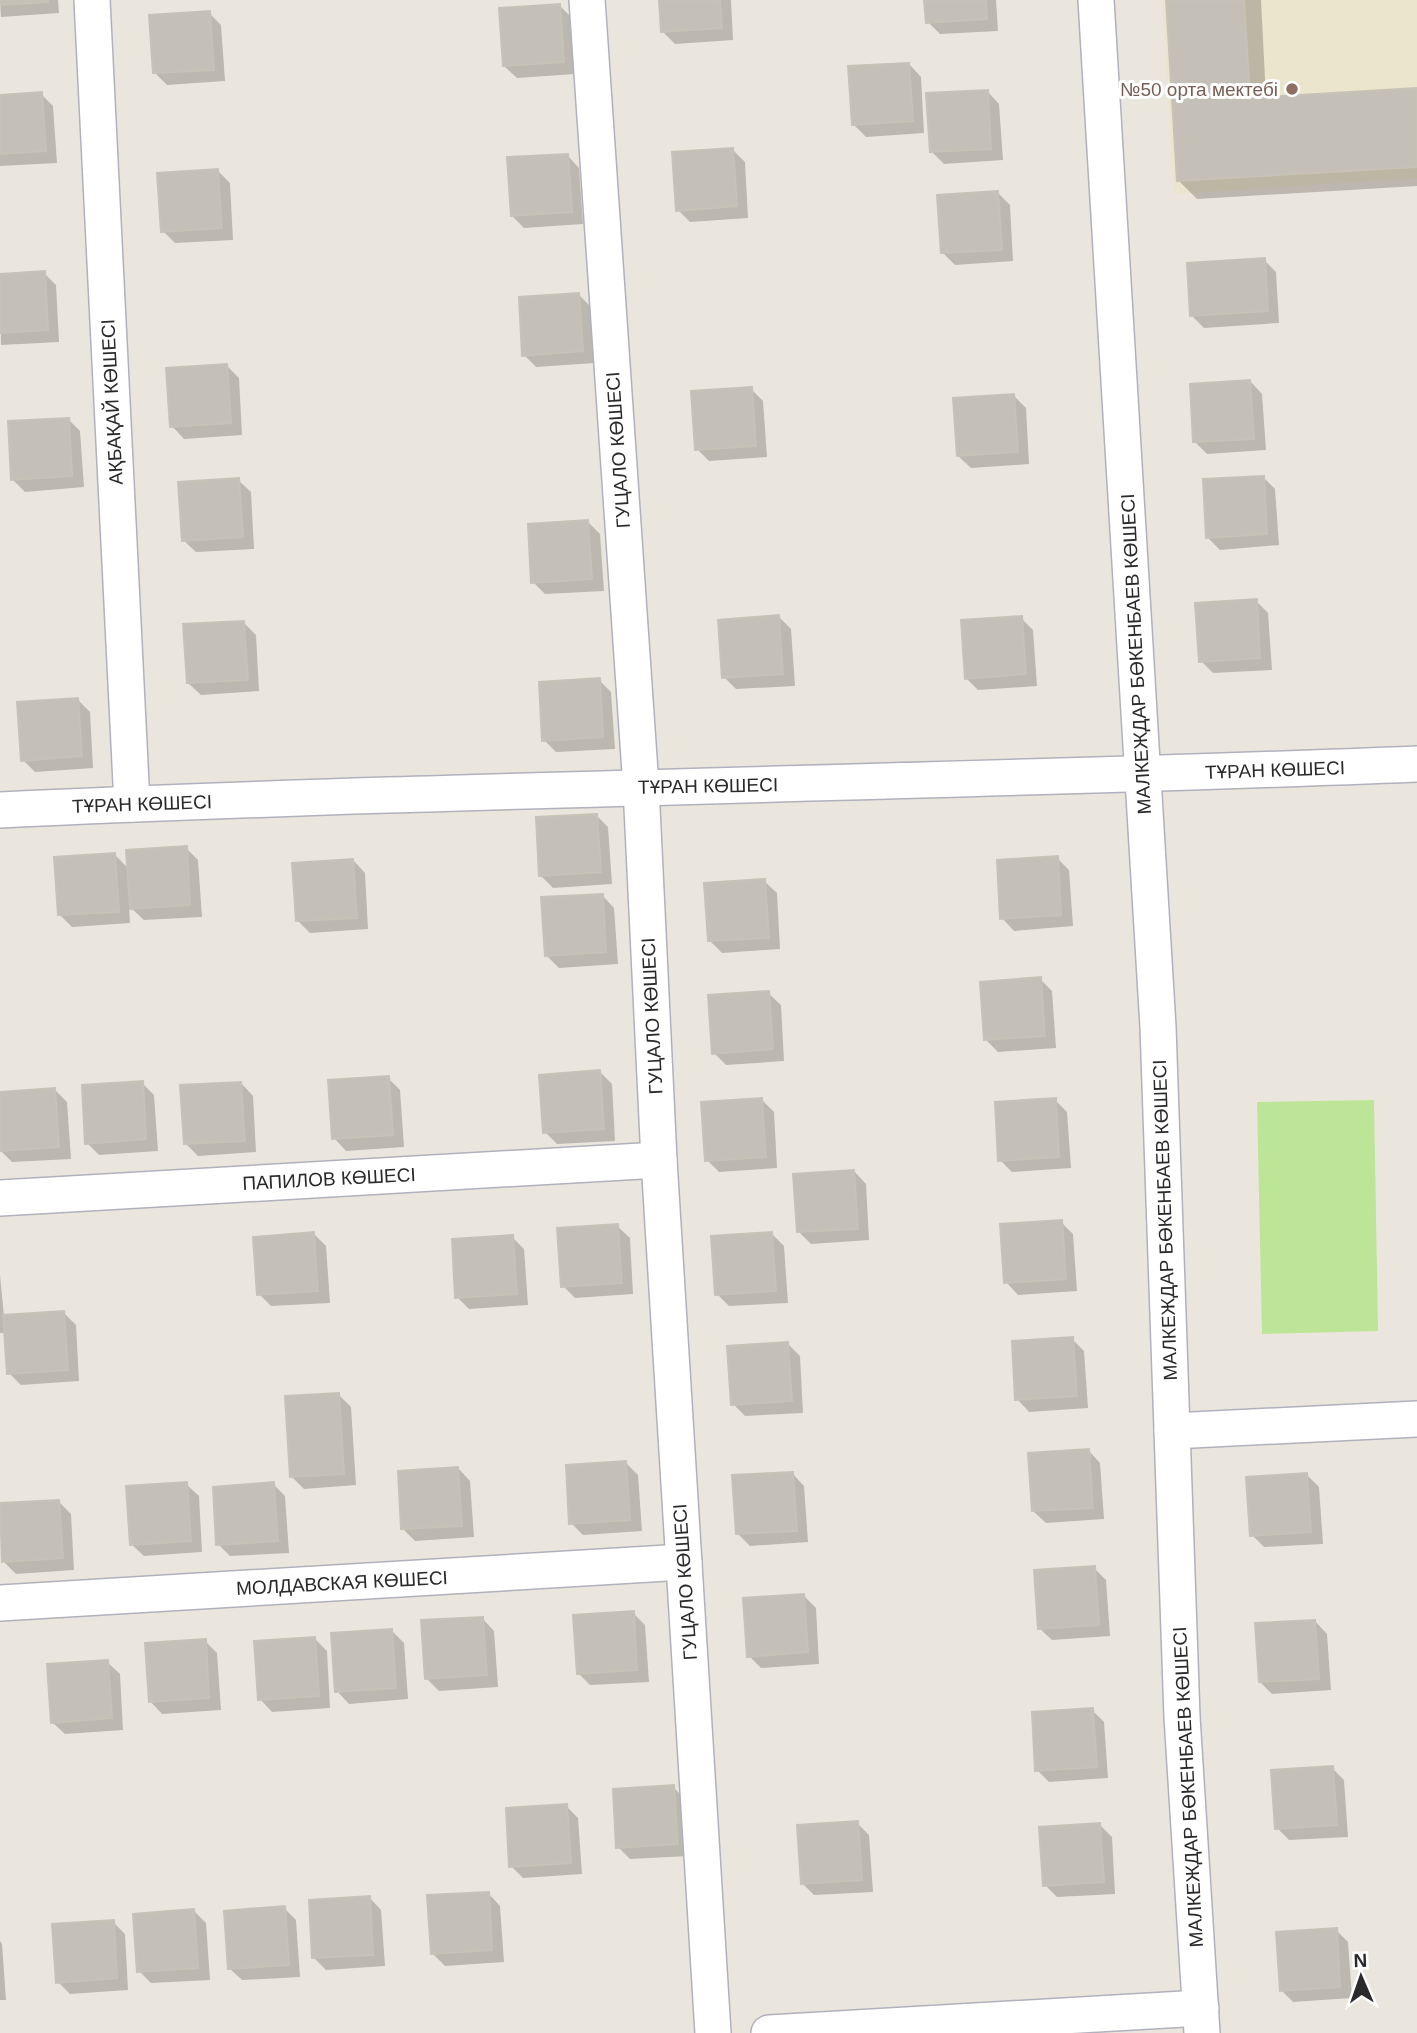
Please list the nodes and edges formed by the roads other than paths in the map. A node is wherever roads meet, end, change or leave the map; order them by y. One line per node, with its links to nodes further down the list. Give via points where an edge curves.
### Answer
1 (92, 0): 7 (street, АҚБАҚАЙ КӨШЕСІ)
2 (587, 0): 6 (street, ГУЦАЛО КӨШЕСІ)
3 (1096, 0): 5 (street, МАЛКЕЖДАР БӨКЕНБАЕВ КӨШЕСІ)
4 (1417, 764): 5 (street, ТҰРАН КӨШЕСІ)
5 (1143, 775): 6 (street, ТҰРАН КӨШЕСІ); 12 (street, МАЛКЕЖДАР БӨКЕНБАЕВ КӨШЕСІ, via 1158,1027)
6 (641, 787): 7 (street, ТҰРАН КӨШЕСІ); 9 (street, ГУЦАЛО КӨШЕСІ)
7 (132, 804): 8 (street, ТҰРАН КӨШЕСІ)
8 (0, 810)
9 (659, 1160): 10 (street, ПАПИЛОВ КӨШЕСІ); 13 (street, ГУЦАЛО КӨШЕСІ)
10 (0, 1198)
11 (1417, 1419): 12 (street)
12 (1172, 1432): 15 (street, МАЛКЕЖДАР БӨКЕНБАЕВ КӨШЕСІ, via 1182,1717)
13 (684, 1562): 14 (street, МОЛДАВСКАЯ КӨШЕСІ); 16 (street, ГУЦАЛО КӨШЕСІ)
14 (0, 1603)
15 (1202, 2021): 17 (street, МАЛКЕЖДАР БӨКЕНБАЕВ КӨШЕСІ)
16 (713, 2033)
17 (769, 2033)

